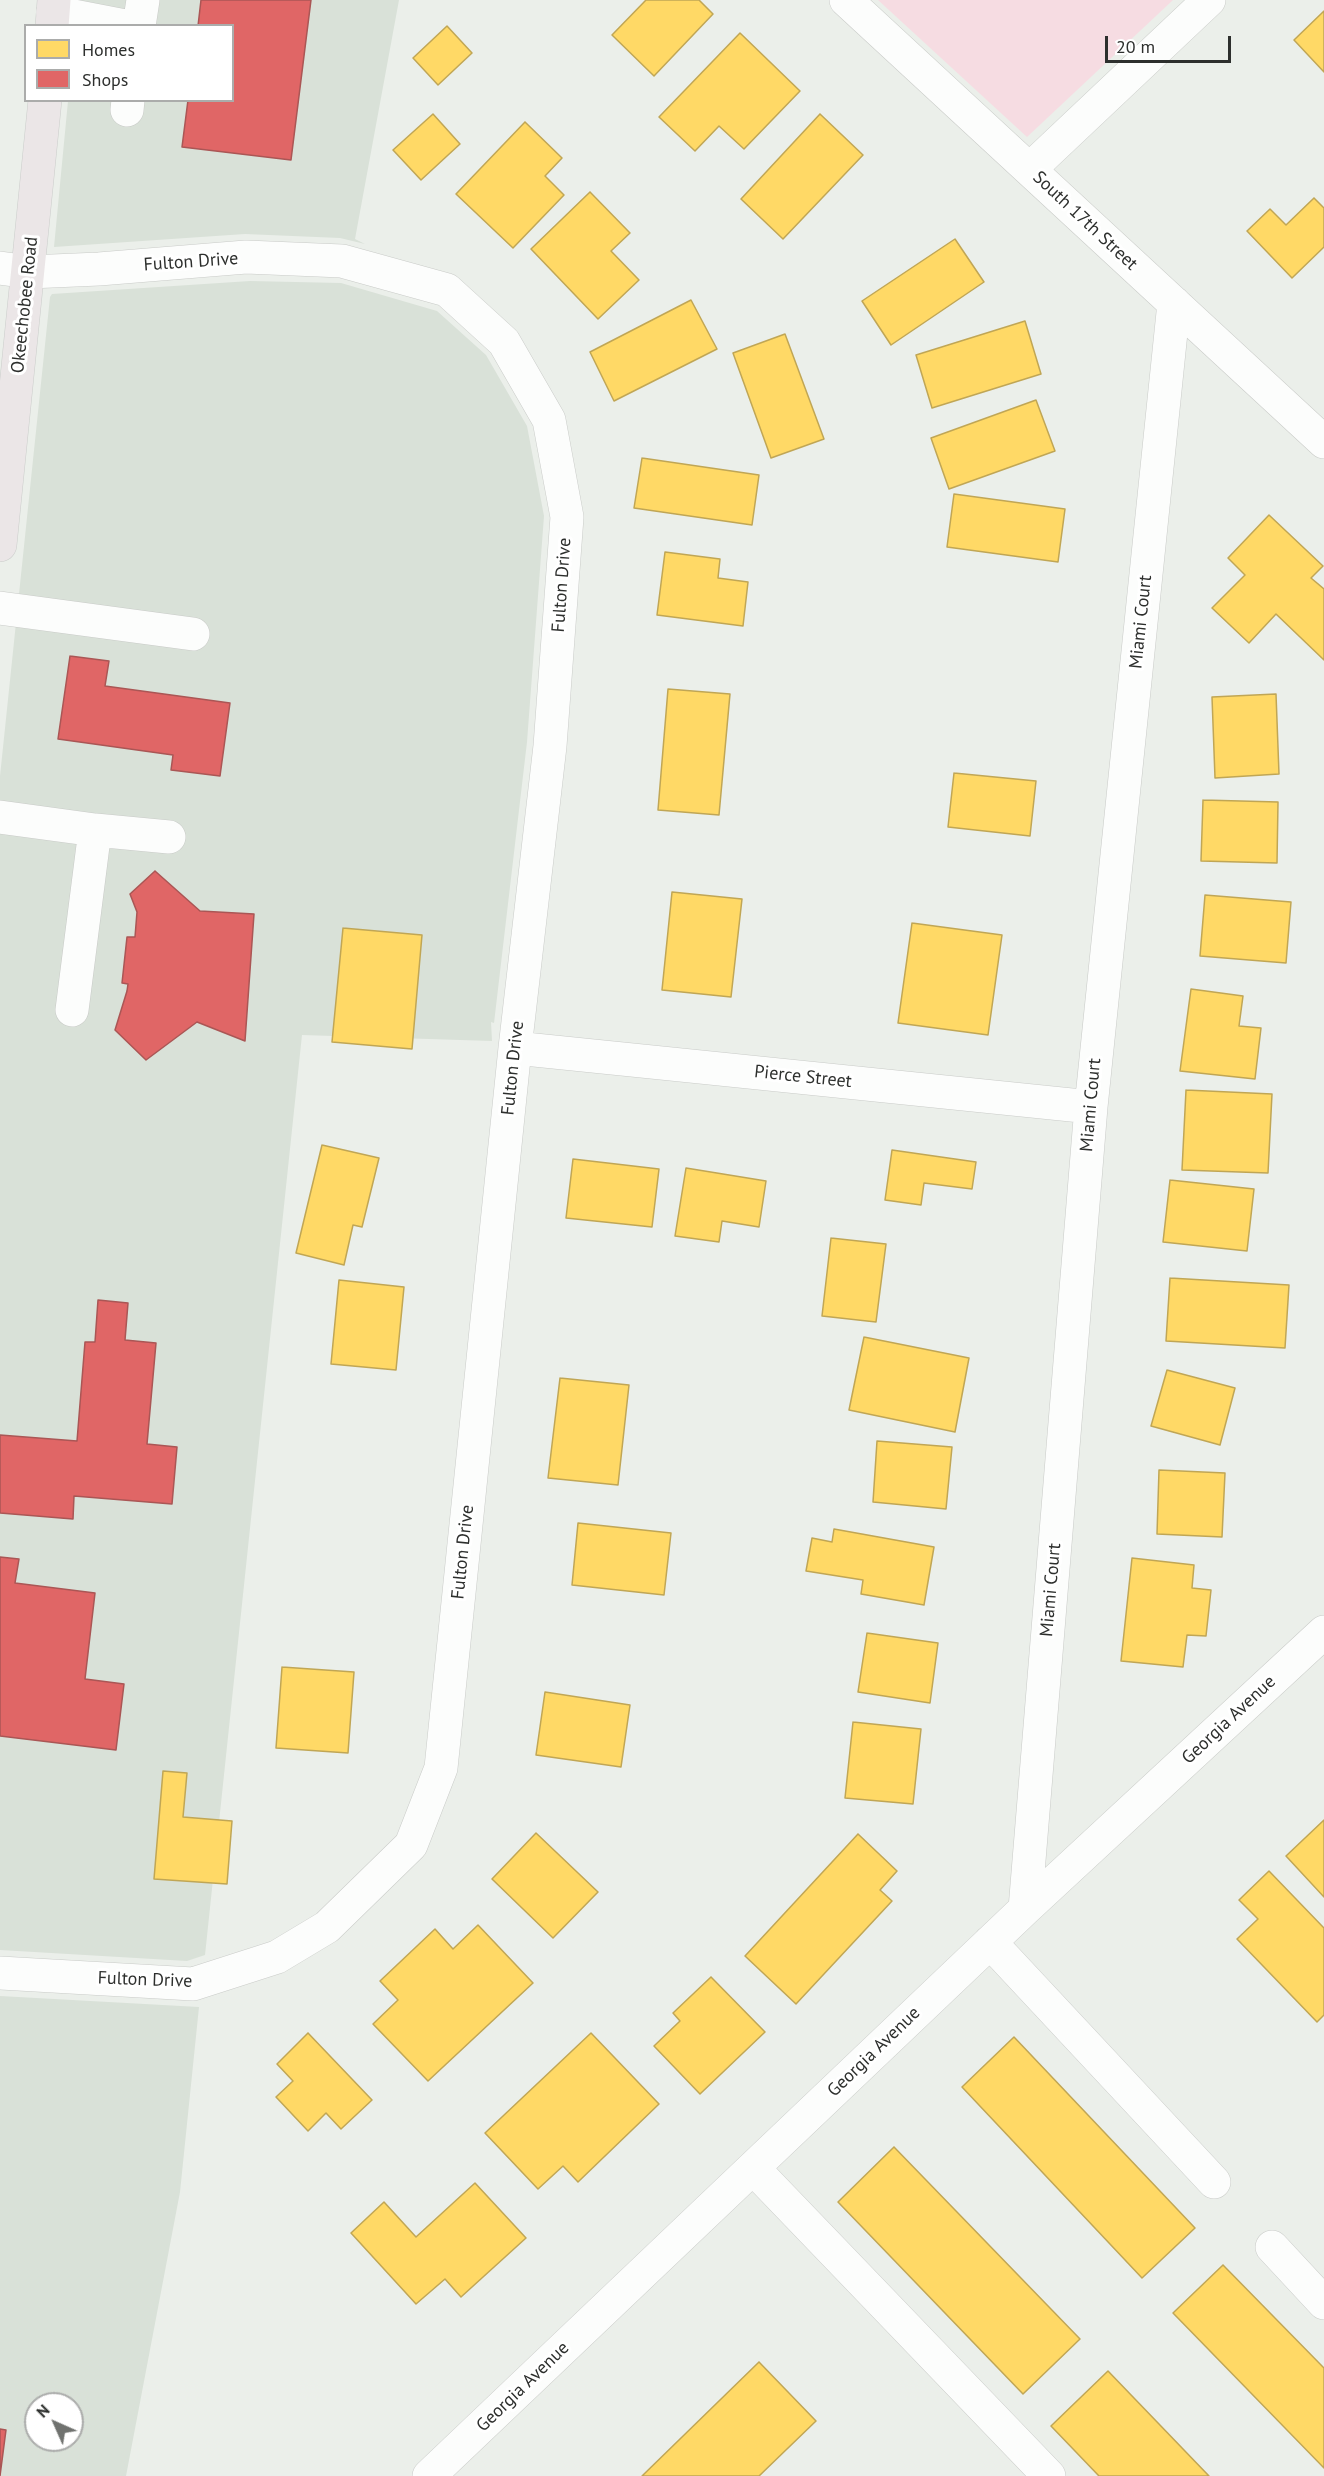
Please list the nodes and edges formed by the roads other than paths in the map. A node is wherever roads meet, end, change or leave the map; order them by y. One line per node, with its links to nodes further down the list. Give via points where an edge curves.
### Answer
1 (143, 0): 6 (street)
2 (846, 0): 8 (street, South 17th Street)
3 (1209, 0): 8 (street)
4 (53, 13): 5 (street)
5 (114, 24)
6 (139, 24)
7 (45, 102): 9 (main road, Okeechobee Road)
8 (1030, 169): 10 (street, South 17th Street)
9 (14, 270): 12 (main road, Okeechobee Road); 19 (street, Fulton Drive, via 246,258 342,261 447,290 504,342 549,420 567,517 550,746)
10 (1174, 303): 11 (street, South 17th Street); 20 (street, Miami Court)
11 (1324, 442)
12 (0, 545)
13 (0, 608): 14 (street)
14 (193, 634)
15 (0, 817): 16 (street)
16 (94, 830): 17 (street); 18 (street)
17 (169, 837)
18 (72, 1010)
19 (515, 1048): 20 (street, Pierce Street); 24 (street, Fulton Drive, via 441,1768 411,1845 327,1927 277,1957 192,1984)
20 (1091, 1107): 22 (street, Miami Court)
21 (1324, 1632): 22 (street, Georgia Avenue)
22 (1025, 1909): 23 (street, Georgia Avenue)
23 (990, 1942): 25 (street, Georgia Avenue); 26 (street)
24 (0, 1973)
25 (753, 2168): 29 (street, Georgia Avenue); 30 (street)
26 (1214, 2182)
27 (1272, 2247): 28 (street)
28 (1324, 2303)
29 (429, 2476)
30 (1049, 2476)

